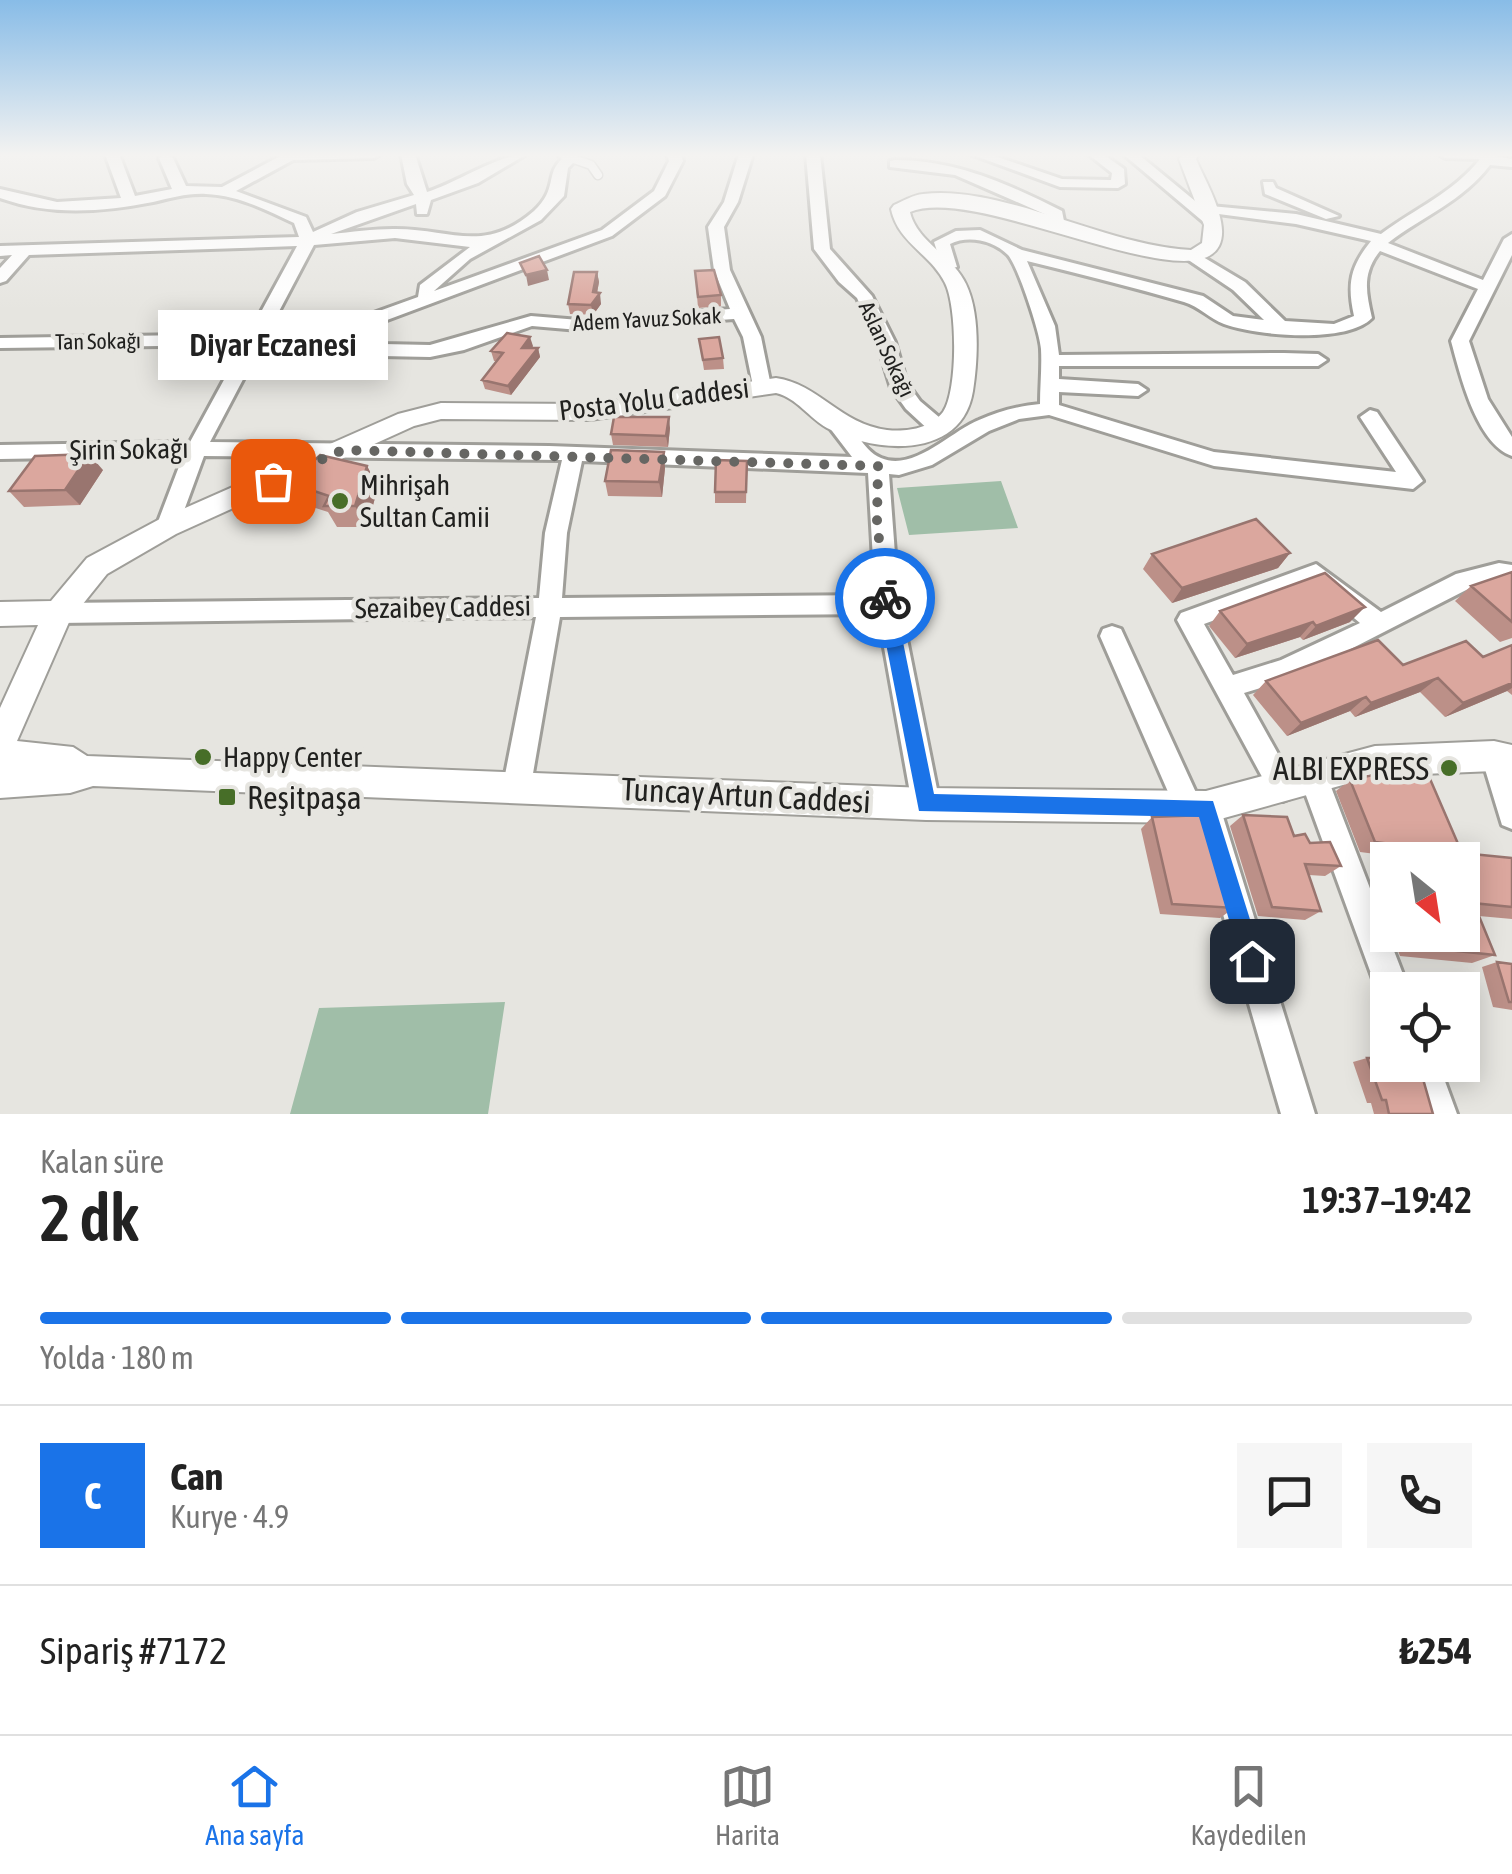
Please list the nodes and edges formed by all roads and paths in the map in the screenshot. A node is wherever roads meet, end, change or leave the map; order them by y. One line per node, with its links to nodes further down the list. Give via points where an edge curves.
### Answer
1 (63, 206): 2 (street)
2 (98, 206)
3 (269, 206): 22 (street, via 301,220)
4 (390, 206): 22 (street)
5 (422, 206): 20 (street)
6 (548, 206): 24 (street)
7 (644, 206): 32 (street, Adem Yavuz Sokak, via 622,224)
8 (729, 206): 33 (street, Adem Yavuz Sokak, via 716,227 722,270)
9 (818, 206): 45 (street, Aslan Sokağı, via 822,249 864,296 898,384)
10 (903, 206): 29 (street, via 906,227)
11 (982, 206): 18 (street)
12 (1040, 206): 18 (street, via 1057,214)
13 (1198, 206): 17 (street)
14 (1205, 206): 17 (street)
15 (1307, 206): 19 (street)
16 (1433, 206): 23 (street)
17 (1208, 214): 19 (street); 28 (street, via 1211,244)
18 (1057, 226): 28 (street)
19 (1345, 228): 23 (street)
20 (407, 232): 22 (street); 24 (street)
21 (1512, 239): 31 (street)
22 (308, 241): 25 (street); 35 (street)
23 (1380, 241): 31 (street); 34 (street, via 1361,259 1354,284 1363,318 1349,327)
24 (488, 244): 32 (street, via 443,273)
25 (25, 250): 26 (street); 30 (street)
26 (0, 251)
27 (1016, 253): 29 (street, via 988,236 954,235 942,242); 34 (street, via 1197,300 1227,320); 37 (street, via 1046,326)
28 (1193, 256): 34 (street, via 1238,286)
29 (948, 267): 45 (street, via 960,291 964,350 956,412)
30 (0, 278)
31 (1487, 286): 47 (street, via 1460,341 1475,390 1499,438)
32 (426, 296): 33 (street, Adem Yavuz Sokak, via 363,323 359,341 398,352 430,351 530,321 593,324)
33 (740, 313): 40 (street)
34 (1283, 329)
35 (255, 339): 36 (street, Tan Sokağı); 46 (street)
36 (0, 343)
37 (1050, 360): 38 (street); 39 (street)
38 (1318, 360)
39 (1049, 385): 41 (street); 42 (street)
40 (762, 386): 44 (street, Posta Yolu Caddesi, via 787,387); 48 (street, Posta Yolu Caddesi, via 590,412 441,412 406,420)
41 (1138, 390)
42 (1049, 409): 43 (street, via 1214,459 1413,481); 51 (street, Şirin Sokağı, via 982,426 899,468)
43 (1370, 417)
44 (836, 422): 45 (street, Posta Yolu Caddesi, via 882,438 914,439); 51 (street)
45 (939, 428)
46 (197, 447): 48 (street, Şirin Sokağı); 49 (street, Şirin Sokağı); 52 (street)
47 (1512, 449)
48 (343, 450): 50 (street, Şirin Sokağı); 52 (street, Posta Yolu Caddesi)
49 (0, 452)
50 (573, 456): 51 (street, Şirin Sokağı); 55 (street)
51 (867, 465): 54 (street)
52 (167, 528): 56 (street, Posta Yolu Caddesi, via 98,566)
53 (1512, 574): 58 (street, via 1465,580)
54 (886, 604): 55 (street, Sezaibey Caddesi); 68 (street)
55 (550, 606): 56 (street, Sezaibey Caddesi); 67 (street)
56 (58, 613): 57 (street, Sezaibey Caddesi); 61 (street, Posta Yolu Caddesi)
57 (0, 614)
58 (1379, 625): 60 (street, via 1287,669); 60 (street, via 1316,573 1189,620)
59 (1112, 636): 69 (street)
60 (1225, 688): 66 (street)
61 (0, 744)
62 (0, 755): 64 (street, via 81,762)
63 (1503, 758): 66 (street, Tuncay Artun Caddesi, via 1375,760); 70 (street)
64 (93, 770): 65 (street); 67 (street, Tuncay Artun Caddesi)
65 (0, 782)
66 (1299, 783): 69 (street, Tuncay Artun Caddesi); 71 (street)
67 (517, 785): 68 (street, Tuncay Artun Caddesi)
68 (926, 804): 69 (street, Tuncay Artun Caddesi)
69 (1198, 807): 73 (street)
70 (1512, 815)
71 (1386, 972)
72 (1428, 1082): 74 (street)
73 (1298, 1114)
74 (1440, 1114)

